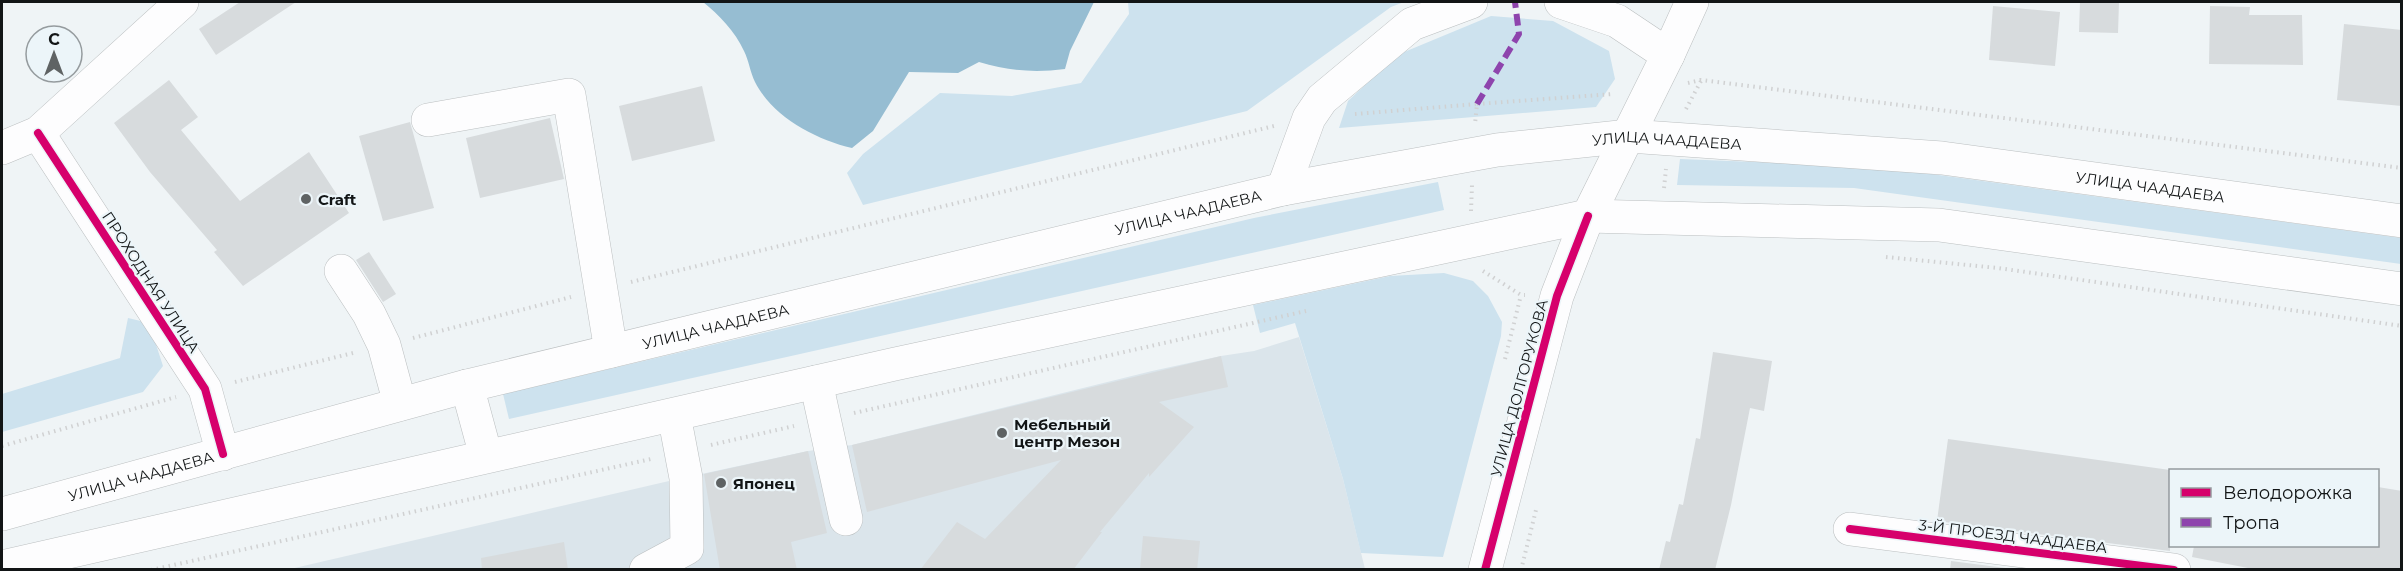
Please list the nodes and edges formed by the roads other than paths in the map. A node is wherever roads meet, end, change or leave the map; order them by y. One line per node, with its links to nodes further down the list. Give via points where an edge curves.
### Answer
1 (181, 2): 7 (main road)
2 (1471, 2): 10 (main road, via 1412,24 1322,99 1309,118)
3 (1561, 2): 5 (main road, via 1617,21)
4 (1692, 2): 5 (main road)
5 (1668, 55): 8 (main road)
6 (428, 120): 15 (main road, via 569,95)
7 (38, 133): 9 (main road); 20 (main road, ПРОХОДНАЯ УЛИЦА, via 205,389)
8 (1629, 136): 10 (main road, УЛИЦА ЧААДАЕВА, via 1473,155); 11 (main road, УЛИЦА ДОЛГОРУКОВА); 12 (main road, УЛИЦА ЧААДАЕВА, via 1942,158)
9 (2, 148)
10 (1283, 189): 15 (main road, УЛИЦА ЧААДАЕВА)
11 (1588, 216): 14 (main road, via 1939,225); 16 (main road); 28 (main road, УЛИЦА ДОЛГОРУКОВА, via 1557,296)
12 (2402, 221)
13 (341, 272): 18 (main road, via 384,345)
14 (2402, 288)
15 (611, 351): 17 (main road, УЛИЦА ЧААДАЕВА)
16 (816, 382): 19 (main road); 23 (main road)
17 (467, 386): 18 (main road, УЛИЦА ЧААДАЕВА); 21 (main road)
18 (400, 404): 20 (main road, УЛИЦА ЧААДАЕВА)
19 (674, 415): 21 (main road); 25 (main road, via 686,478)
20 (223, 454): 22 (main road, УЛИЦА ЧААДАЕВА)
21 (486, 456): 26 (main road)
22 (2, 514)
23 (846, 519)
24 (1850, 529): 29 (main road, 3-Й ПРОЕЗД ЧААДАЕВА)
25 (687, 559): 27 (main road)
26 (2, 567)
27 (646, 570)
28 (1485, 570)
29 (2174, 570)

